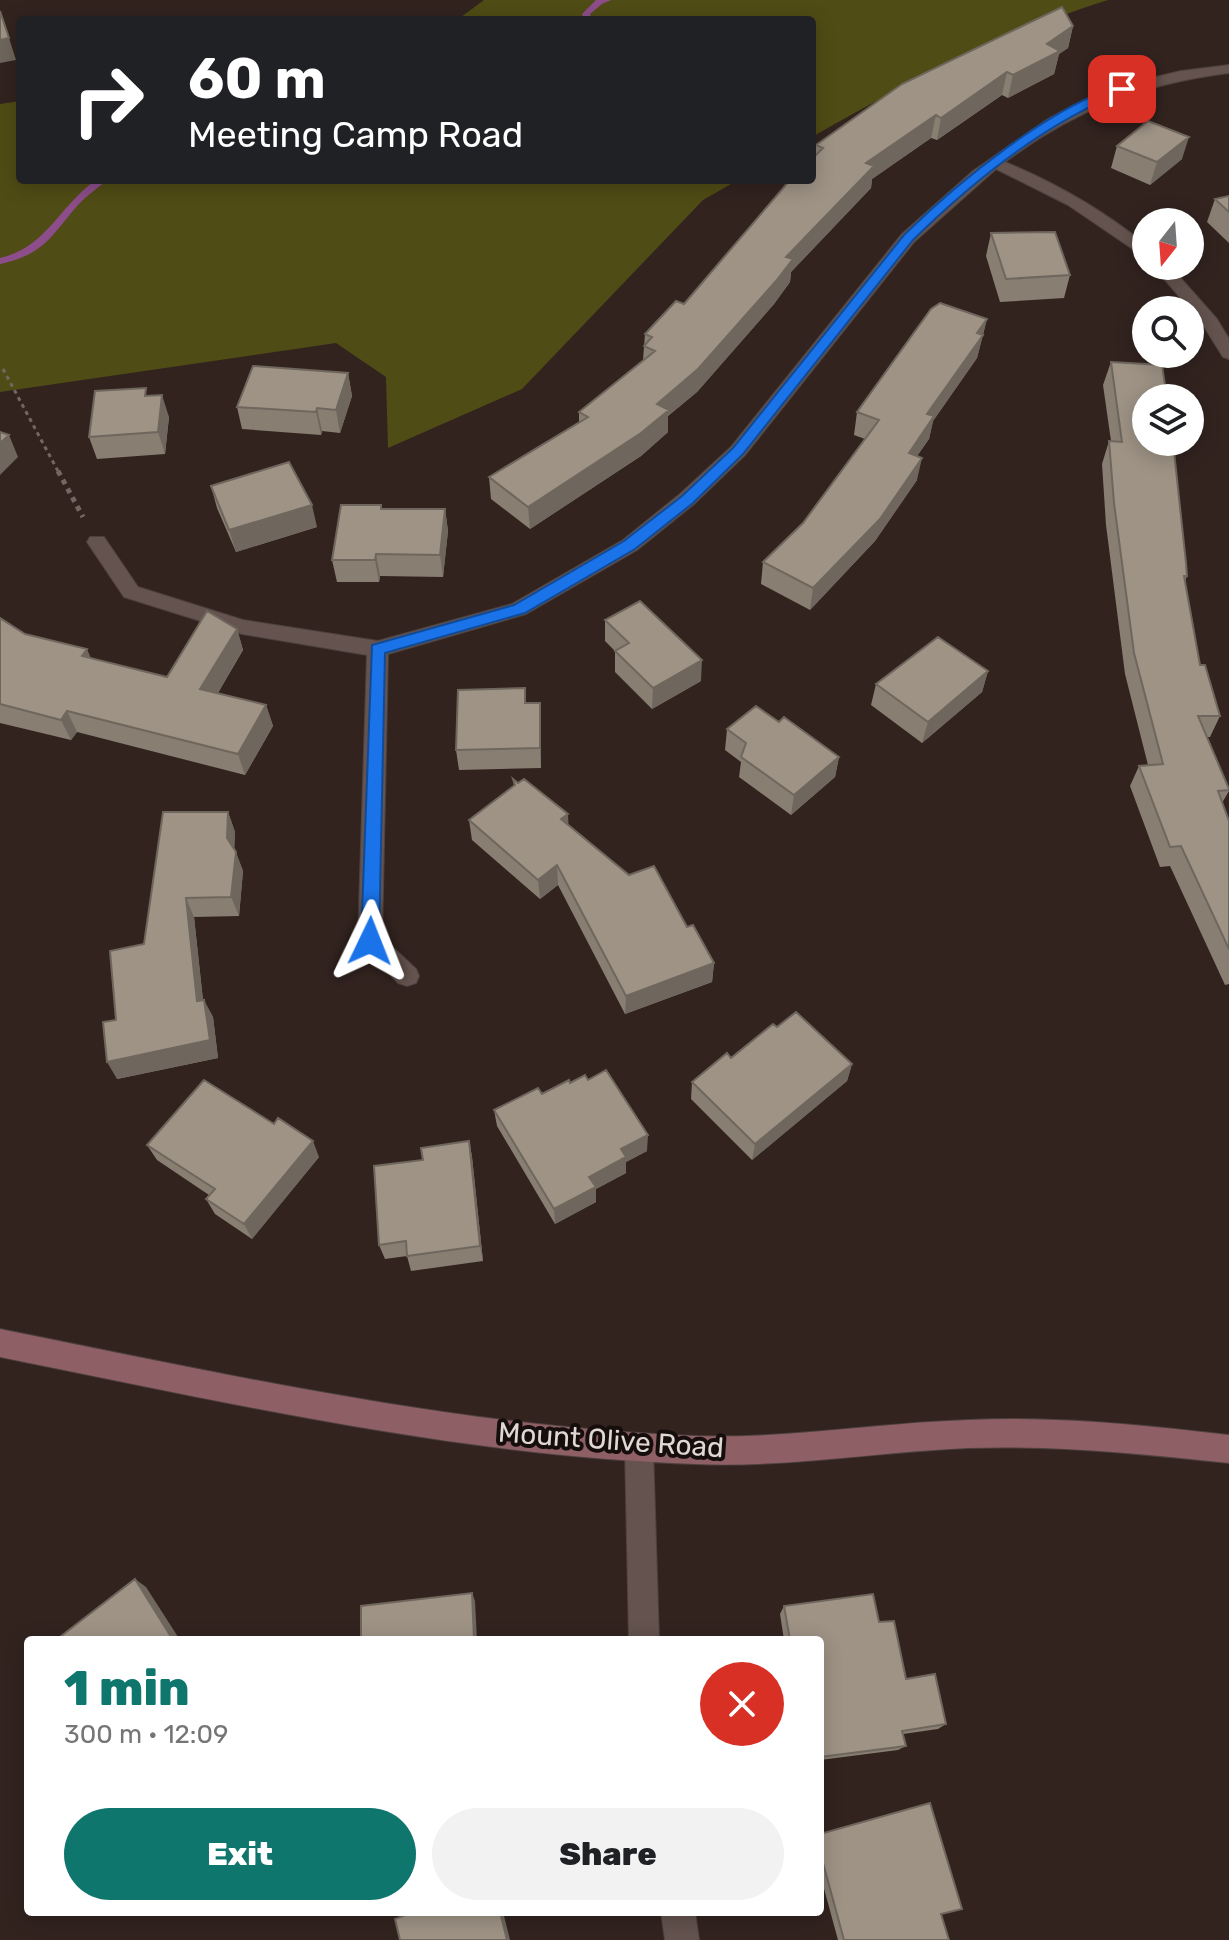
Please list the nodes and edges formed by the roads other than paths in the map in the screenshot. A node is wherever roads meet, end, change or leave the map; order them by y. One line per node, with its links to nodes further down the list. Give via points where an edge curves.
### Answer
1 (1229, 69): 2 (street, via 1152,80 1094,99)
2 (995, 163): 3 (street, via 1067,195); 7 (street, via 908,238 738,451 630,545 519,609)
3 (1132, 241)
4 (1173, 280): 5 (street)
5 (1229, 353)
6 (97, 542): 7 (street, via 131,592 242,627)
7 (378, 649): 8 (street, via 370,941)
8 (407, 976)
9 (0, 1343): 10 (street, Mount Olive Road, via 317,1407 569,1443)
10 (639, 1447): 11 (street, Mount Olive Road, via 762,1449 970,1434 1099,1434); 12 (street)
11 (1229, 1449)
12 (644, 1636)
13 (679, 1916): 14 (street)
14 (682, 1940)

